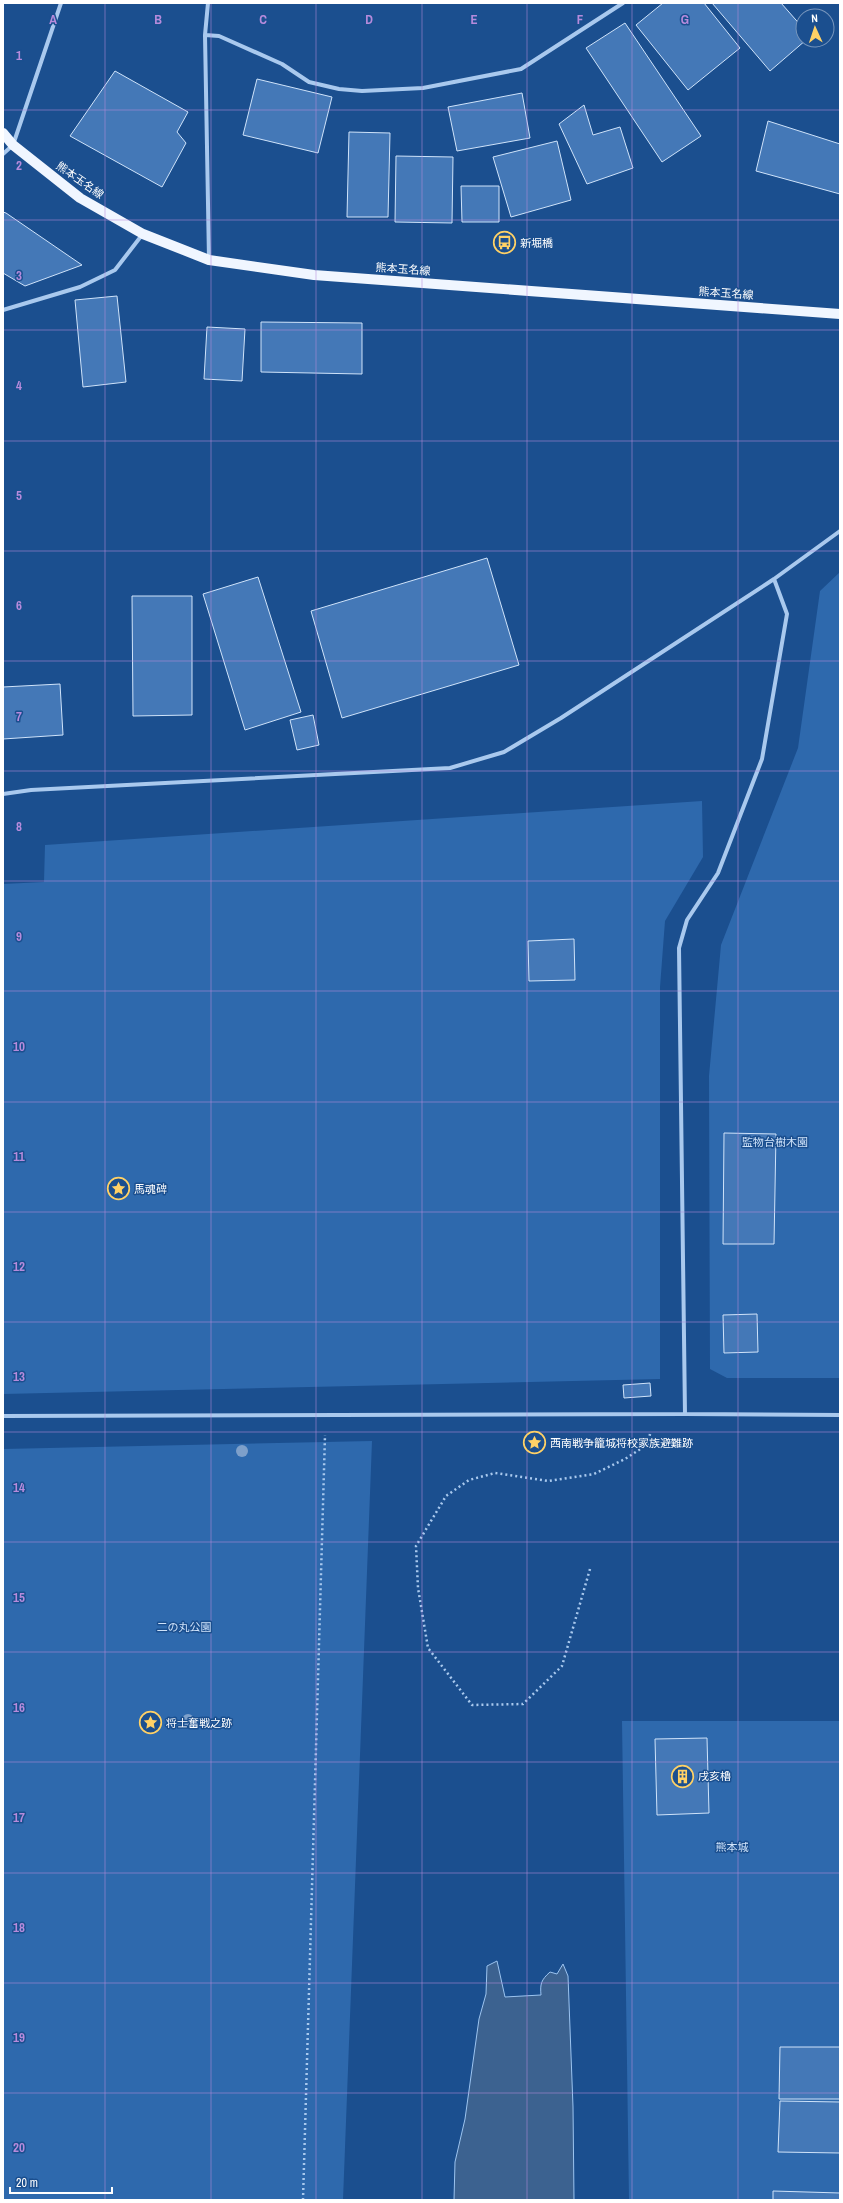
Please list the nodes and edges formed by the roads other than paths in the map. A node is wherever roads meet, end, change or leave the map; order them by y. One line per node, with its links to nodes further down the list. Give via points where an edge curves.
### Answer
1 (61, 3): 6 (street)
2 (208, 3): 4 (street)
3 (623, 3): 4 (street, via 521,69 423,88 362,91 338,89 309,82 282,64 219,36)
4 (205, 35): 9 (street)
5 (3, 133): 6 (main road, 熊本玉名線)
6 (13, 145): 7 (street); 8 (main road, 熊本玉名線, via 80,198)
7 (3, 154)
8 (143, 234): 9 (main road, 熊本玉名線); 10 (street, via 115,270 80,287)
9 (209, 260): 11 (main road, 熊本玉名線, via 314,275)
10 (3, 310)
11 (840, 314)
12 (840, 531): 13 (street)
13 (774, 579): 14 (street, via 561,718 510,748 450,768 31,790); 15 (street, via 787,614 762,759 718,873 687,920 679,948)
14 (3, 794)
15 (685, 1414): 16 (street); 17 (street)
16 (840, 1415)
17 (3, 1416)

